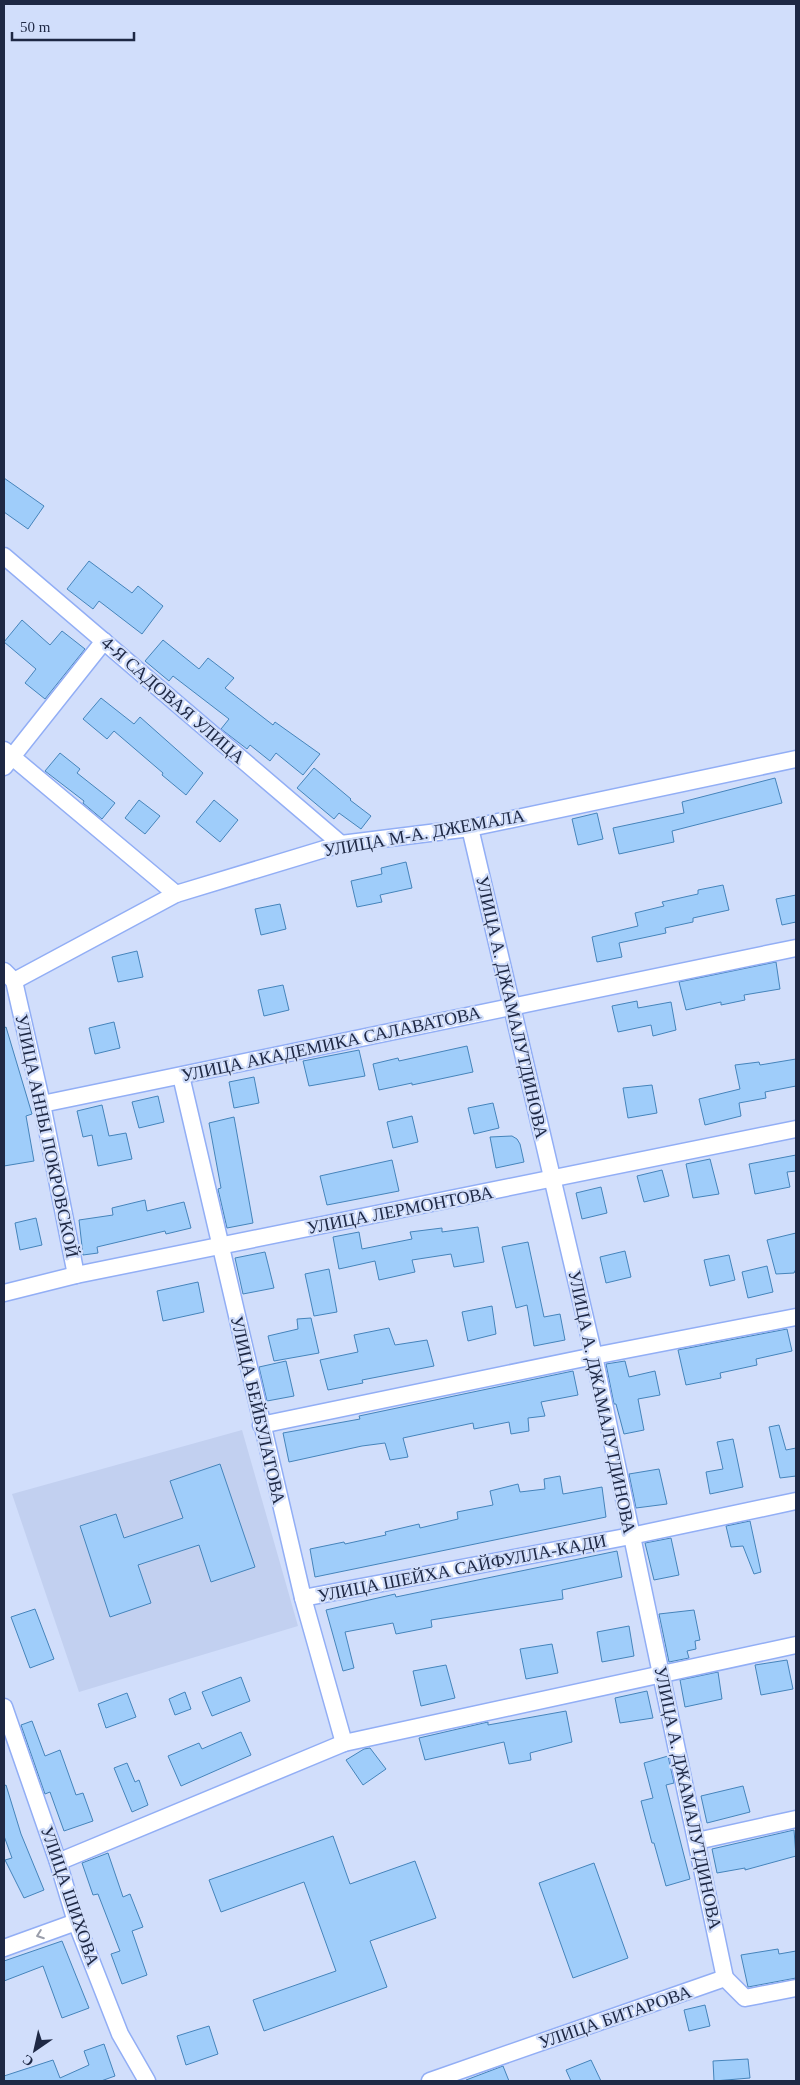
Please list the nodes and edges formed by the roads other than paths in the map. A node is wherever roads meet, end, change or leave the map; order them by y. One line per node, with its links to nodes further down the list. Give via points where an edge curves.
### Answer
1 (4, 556): 2 (street, 4-Я САДОВАЯ УЛИЦА)
2 (104, 641): 3 (street); 6 (street, 4-Я САДОВАЯ УЛИЦА)
3 (6, 758): 7 (street)
4 (796, 759): 5 (street, УЛИЦА М-А. ДЖЕМАЛА)
5 (470, 828): 6 (street, УЛИЦА М-А. ДЖЕМАЛА); 10 (street, УЛИЦА А. ДЖАМАЛУТДИНОВА)
6 (341, 844): 7 (street, УЛИЦА М-А. ДЖЕМАЛА)
7 (176, 894): 9 (street, УЛИЦА М-А. ДЖЕМАЛА)
8 (796, 948): 10 (street, УЛИЦА АКАДЕМИКА САЛАВАТОВА)
9 (9, 976): 12 (street, УЛИЦА АННЫ ПОКРОВСКОЙ)
10 (512, 1007): 11 (street, УЛИЦА АКАДЕМИКА САЛАВАТОВА); 14 (street, УЛИЦА А. ДЖАМАЛУТДИНОВА)
11 (181, 1076): 12 (street, УЛИЦА АКАДЕМИКА САЛАВАТОВА); 15 (street, УЛИЦА БЕЙБУЛАТОВА)
12 (42, 1104): 16 (street, УЛИЦА АННЫ ПОКРОВСКОЙ)
13 (796, 1130): 14 (street, УЛИЦА ЛЕРМОНТОВА)
14 (552, 1180): 15 (street, УЛИЦА ЛЕРМОНТОВА); 19 (street, УЛИЦА А. ДЖАМАЛУТДИНОВА)
15 (220, 1246): 16 (street, УЛИЦА ЛЕРМОНТОВА); 20 (street, УЛИЦА БЕЙБУЛАТОВА)
16 (76, 1275): 17 (street, УЛИЦА ЛЕРМОНТОВА)
17 (4, 1293)
18 (796, 1317): 19 (street)
19 (594, 1356): 20 (street); 22 (street, УЛИЦА А. ДЖАМАЛУТДИНОВА)
20 (261, 1425): 23 (street, УЛИЦА БЕЙБУЛАТОВА)
21 (796, 1501): 22 (street, УЛИЦА ШЕЙХА САЙФУЛЛА-КАДИ)
22 (632, 1536): 23 (street, УЛИЦА ШЕЙХА САЙФУЛЛА-КАДИ); 25 (street, УЛИЦА А. ДЖАМАЛУТДИНОВА)
23 (303, 1598): 28 (street, УЛИЦА БЕЙБУЛАТОВА)
24 (796, 1645): 25 (street)
25 (662, 1675): 28 (street); 30 (street, УЛИЦА А. ДЖАМАЛУТДИНОВА)
26 (4, 1707): 27 (street, УЛИЦА ШИХОВА)
27 (9, 1737): 31 (street, УЛИЦА ШИХОВА)
28 (344, 1743): 31 (street)
29 (796, 1819): 30 (street)
30 (697, 1841): 34 (street, УЛИЦА А. ДЖАМАЛУТДИНОВА)
31 (58, 1862): 32 (street, УЛИЦА ШИХОВА)
32 (76, 1922): 33 (street, one-way to 33); 36 (street, УЛИЦА ШИХОВА, via 120,2034)
33 (4, 1948)
34 (725, 1978): 35 (street, via 745,1998); 37 (street, УЛИЦА БИТАРОВА)
35 (796, 1988)
36 (147, 2081)
37 (430, 2081)

